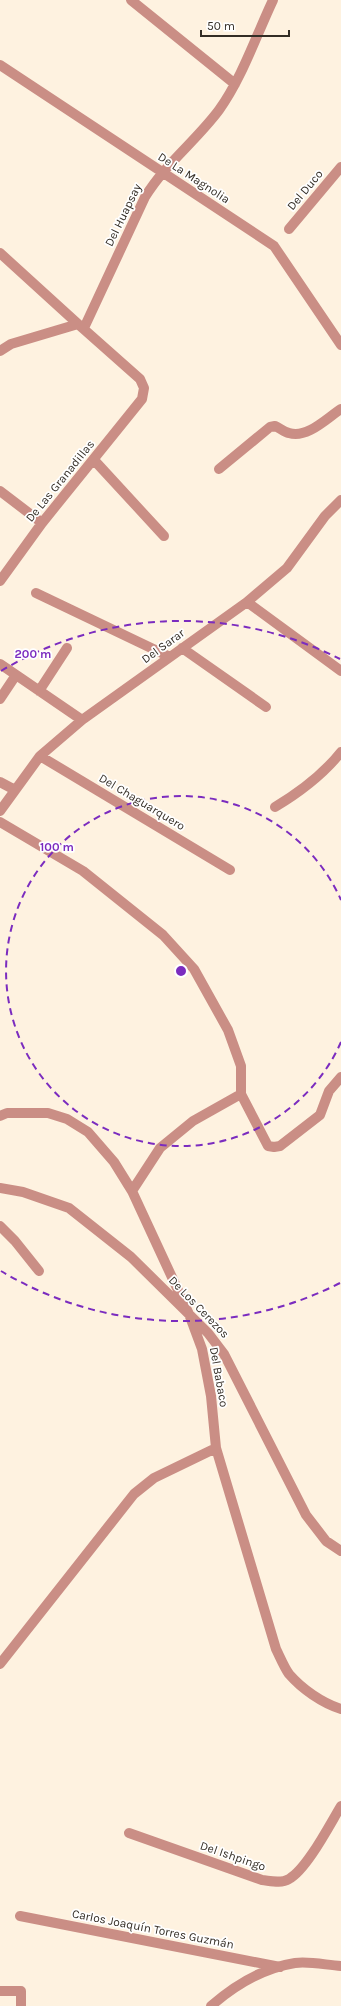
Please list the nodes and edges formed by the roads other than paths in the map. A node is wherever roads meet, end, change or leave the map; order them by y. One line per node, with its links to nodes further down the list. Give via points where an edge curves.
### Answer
1 (131, 0): 4 (street)
2 (273, 0): 4 (street, Del Huapsay)
3 (0, 65): 6 (street, De La Magnolia)
4 (235, 84): 6 (street, Del Huapsay, via 218,110)
5 (341, 167): 7 (street, Del Duco)
6 (163, 172): 9 (street, Del Huapsay, via 145,197); 10 (street, De La Magnolia, via 274,246)
7 (289, 229)
8 (0, 253): 9 (street)
9 (81, 326): 11 (street, via 11,344); 13 (street, De Las Granadillas, via 140,379 144,388 142,399)
10 (341, 345)
11 (0, 351)
12 (341, 408): 14 (street, via 306,433 297,435 275,426 270,427)
13 (94, 460): 17 (street, De Las Granadillas); 18 (street)
14 (219, 469)
15 (0, 491): 17 (street)
16 (341, 500): 21 (street, Del Sarar, via 287,568)
17 (42, 523): 19 (street, De Las Granadillas)
18 (164, 536)
19 (0, 581)
20 (36, 593): 24 (street)
21 (247, 602): 23 (street, Del Sarar); 26 (street)
22 (68, 648): 28 (street)
23 (182, 648): 24 (street, Del Sarar); 30 (street)
24 (170, 657): 31 (street, Del Sarar)
25 (0, 664): 27 (street)
26 (341, 671)
27 (16, 675): 28 (street); 29 (street)
28 (39, 691): 31 (street)
29 (0, 699)
30 (266, 707)
31 (82, 720): 33 (street, Del Sarar)
32 (341, 752): 36 (street, via 306,788)
33 (40, 756): 35 (street, Del Sarar); 39 (street, Del Chaguarquero)
34 (0, 782): 35 (street)
35 (15, 790): 37 (street, Del Sarar)
36 (275, 807)
37 (0, 811)
38 (0, 822): 41 (street, via 83,871 148,923 179,952 194,969 228,1030 241,1066)
39 (230, 870)
40 (341, 1077): 41 (street, via 329,1091 320,1115 285,1143 274,1147 268,1146 263,1140)
41 (241, 1094): 44 (street, via 193,1121 160,1148)
42 (0, 1116): 44 (street, Del Babaco, via 7,1113 48,1113 67,1119 88,1132 114,1162)
43 (0, 1188): 47 (street, De Los Cerezos, via 23,1192 69,1208 131,1257)
44 (132, 1191): 47 (street, Del Babaco)
45 (0, 1226): 46 (street)
46 (40, 1271)
47 (189, 1314): 48 (street, Del Babaco, via 202,1348 212,1396); 49 (street, De Los Cerezos, via 218,1343 306,1515 326,1541)
48 (216, 1448): 50 (street, via 154,1478 134,1494); 51 (street, Del Babaco, via 276,1649 289,1673 300,1684 324,1702)
49 (341, 1551)
50 (0, 1664)
51 (341, 1709)
52 (341, 1806): 53 (street, Del Ishpingo, via 301,1869 281,1882 262,1880)
53 (129, 1833)
54 (20, 1916): 56 (street, Carlos Joaquín Torres Guzmán)
55 (341, 1966): 56 (street, via 296,1963)
56 (280, 1967): 59 (street, via 252,1977)
57 (0, 1991): 58 (street, via 21,1992)
58 (21, 2006)
59 (211, 2006)

